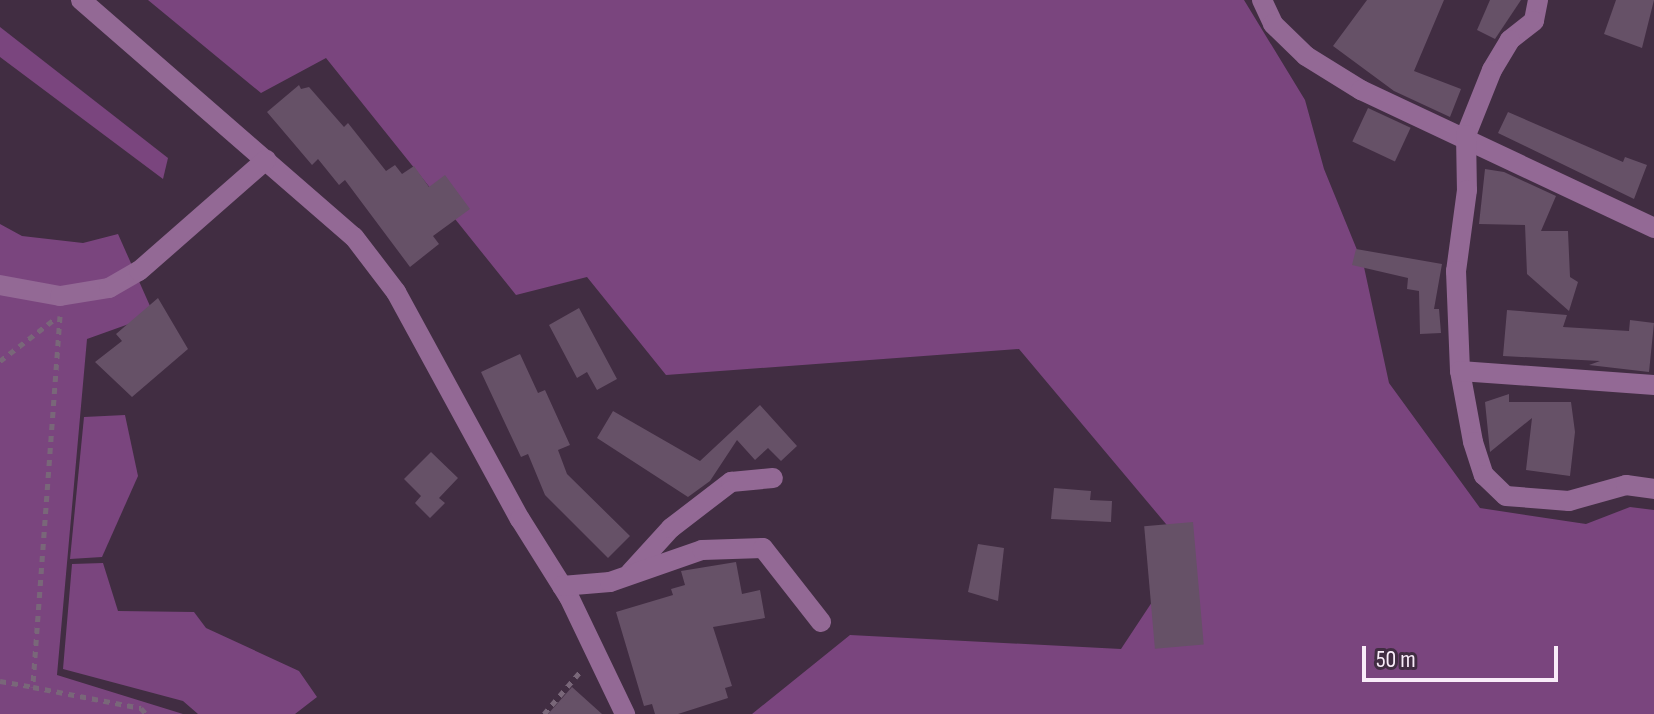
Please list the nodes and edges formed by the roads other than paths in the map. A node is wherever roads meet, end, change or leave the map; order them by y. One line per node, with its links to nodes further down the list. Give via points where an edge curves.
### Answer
1 (81, 0): 5 (street)
2 (1262, 0): 4 (street, via 1273,24 1306,56 1438,129)
3 (1538, 0): 4 (street, via 1534,21 1510,40 1492,70)
4 (1466, 135): 6 (street); 8 (street, via 1467,190 1456,271)
5 (266, 160): 7 (street, via 139,271 109,288 60,296); 13 (street, via 354,237 396,292)
6 (1654, 228)
7 (0, 285)
8 (1460, 371): 9 (street); 11 (street, via 1484,475 1506,496 1569,501 1626,485)
9 (1654, 385)
10 (773, 478): 12 (street, via 731,482 671,528)
11 (1654, 489)
12 (627, 576): 13 (street); 14 (street, via 702,550 763,548)
13 (562, 586): 15 (street)
14 (821, 622)
15 (625, 714)

